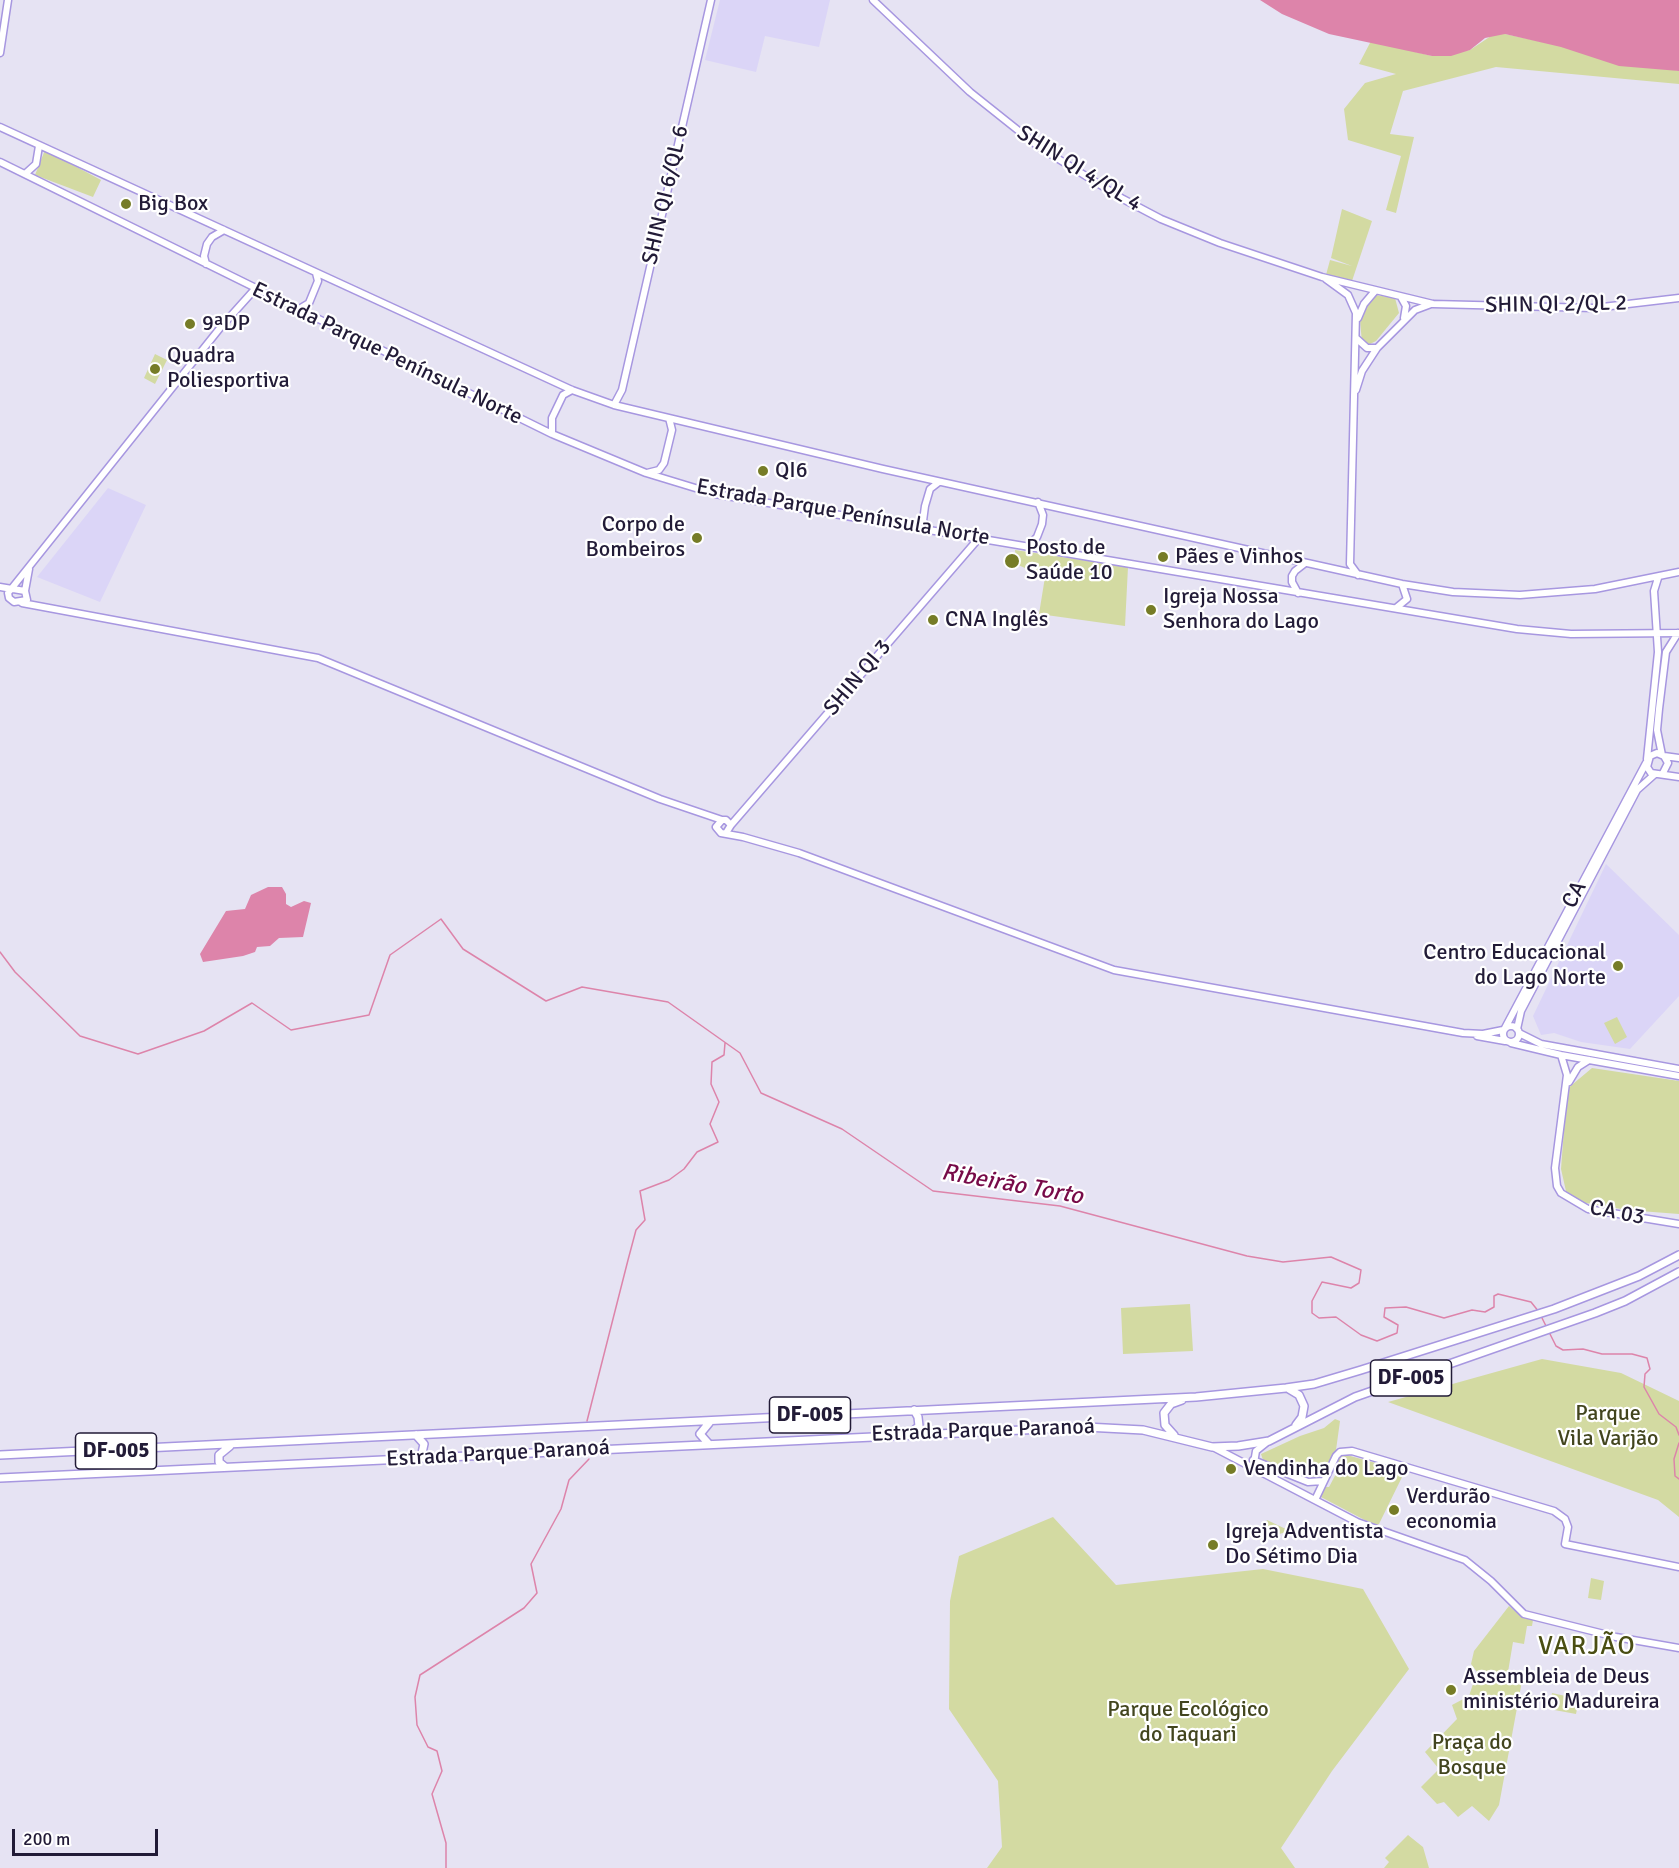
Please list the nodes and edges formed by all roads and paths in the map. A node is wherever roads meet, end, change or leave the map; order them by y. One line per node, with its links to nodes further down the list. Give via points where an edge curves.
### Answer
1 (8, 0): 4 (street)
2 (711, 0): 24 (street, SHIN QI 6/QL 6)
3 (873, 0): 12 (street, SHIN QI 4/QL 4, via 1001,119 1085,177 1176,225)
4 (0, 53)
5 (0, 127): 6 (street, Estrada Parque Península Norte)
6 (39, 146): 8 (street, via 36,164); 9 (street, Estrada Parque Península Norte)
7 (0, 162): 8 (street, Estrada Parque Península Norte)
8 (25, 174): 10 (street, Estrada Parque Península Norte)
9 (224, 230): 10 (street, via 207,244); 11 (street, Estrada Parque Península Norte)
10 (206, 264): 13 (street, Estrada Parque Península Norte)
11 (316, 273): 18 (street, via 318,281 309,303); 23 (street, Estrada Parque Península Norte)
12 (1322, 277): 14 (street, SHIN QI 4/QL 4); 20 (street, SHIN QI 4/QL 4, via 1348,296)
13 (252, 287): 18 (street, Estrada Parque Península Norte); 40 (street)
14 (1375, 291): 15 (street, SHIN QI 4/QL 4); 20 (street, via 1361,309)
15 (1400, 296): 17 (street, SHIN QI 2/QL 2); 19 (street, via 1406,310)
16 (1679, 298): 17 (street, SHIN QI 2/QL 2, via 1594,308)
17 (1434, 304): 19 (street, SHIN QI 2/QL 2, via 1418,308)
18 (299, 309): 29 (street, Estrada Parque Península Norte)
19 (1402, 321): 22 (street, SHIN QI 4/QL 4)
20 (1357, 324): 21 (street, SHIN QI 4/QL 4)
21 (1356, 338): 22 (street, via 1367,348); 25 (street, SHIN QI 4/QL 4)
22 (1377, 348): 25 (street, SHIN QI 4/QL 4, via 1362,370)
23 (572, 390): 26 (street, Estrada Parque Península Norte); 29 (street, via 563,395 552,418)
24 (622, 390): 26 (street, SHIN QI 6/QL 6); 27 (street, SHIN QI 6/QL 6)
25 (1355, 394): 39 (street, SHIN QI 4/QL 4)
26 (614, 405): 27 (street, Estrada Parque Península Norte)
27 (623, 407): 28 (street, Estrada Parque Península Norte)
28 (669, 418): 30 (street, via 672,430 664,463 658,470); 31 (street, Estrada Parque Península Norte)
29 (552, 434): 30 (street, Estrada Parque Península Norte)
30 (646, 473): 33 (street, Estrada Parque Península Norte, via 715,494)
31 (939, 482): 32 (street, Estrada Parque Península Norte); 33 (street, via 930,489 925,506 923,521)
32 (1038, 502): 36 (street, via 1044,515 1042,524); 38 (street, Estrada Parque Península Norte)
33 (930, 530): 34 (street, Estrada Parque Península Norte)
34 (967, 536): 35 (street, Estrada Parque Península Norte); 37 (street)
35 (979, 538): 36 (street, Estrada Parque Península Norte); 37 (street, SHIN QI 3)
36 (1028, 546): 48 (street, Estrada Parque Península Norte)
37 (967, 550): 64 (street, SHIN QI 3)
38 (1305, 564): 41 (street, Estrada Parque Península Norte); 48 (street, via 1292,576)
39 (1350, 564): 41 (street); 43 (street)
40 (29, 568): 47 (street); 49 (street)
41 (1342, 572): 43 (street, Estrada Parque Península Norte)
42 (1679, 572): 44 (street, Estrada Parque Península Norte)
43 (1358, 575): 45 (street, Estrada Parque Península Norte)
44 (1658, 578): 45 (street, Estrada Parque Península Norte, via 1595,589 1520,595 1453,592); 56 (street, CA, via 1654,591)
45 (1402, 584): 54 (street, via 1407,599)
46 (0, 587): 47 (street)
47 (12, 589): 49 (street); 51 (street, via 8,596)
48 (1298, 593): 54 (street, Estrada Parque Península Norte)
49 (26, 595): 52 (street); 53 (street)
50 (0, 597): 51 (street)
51 (12, 601): 52 (street)
52 (22, 603): 53 (street)
53 (48, 607): 65 (street, via 318,658)
54 (1395, 608): 57 (street, Estrada Parque Península Norte, via 1517,629)
55 (1678, 633): 56 (street, Estrada Parque Península Norte); 59 (street, via 1666,652 1657,730)
56 (1659, 634): 57 (street, Estrada Parque Península Norte); 58 (street, CA)
57 (1642, 635): 58 (street, via 1654,641)
58 (1658, 652): 61 (street, CA)
59 (1663, 755): 60 (street); 61 (street, via 1653,754); 62 (street, via 1668,763)
60 (1679, 758)
61 (1647, 761): 62 (street, via 1648,770); 71 (street, CA)
62 (1659, 774): 63 (street); 72 (street, CA, via 1637,790 1521,1011)
63 (1679, 777)
64 (748, 805): 66 (street, SHIN QI 3); 67 (street, SHIN QI 3)
65 (695, 812): 66 (street); 68 (street)
66 (723, 819): 67 (street); 68 (street)
67 (731, 826): 69 (street, SHIN QI 3); 70 (street)
68 (716, 827): 69 (street)
69 (726, 833): 70 (street)
70 (743, 837): 73 (street, via 820,860 1114,970)
71 (1504, 1029): 72 (street, via 1511,1026); 73 (street); 74 (street)
72 (1518, 1031): 74 (street, via 1517,1039); 77 (street, via 1540,1044)
73 (1474, 1034): 74 (street)
74 (1508, 1042): 75 (street)
75 (1561, 1055): 76 (street); 79 (street, CA 03)
76 (1589, 1060): 78 (street); 79 (street, CA 03, via 1578,1067)
77 (1679, 1069)
78 (1679, 1076)
79 (1567, 1086): 80 (street, CA 03, via 1555,1168 1561,1193 1588,1209)
80 (1679, 1224)
81 (1679, 1255): 83 (main road, Estrada Parque Paranoá / DF-005, via 1639,1276 1528,1318 1335,1378)
82 (1679, 1272): 87 (main road, Estrada Parque Paranoá / DF-005, via 1625,1301 1355,1397)
83 (1286, 1388): 84 (main road, Estrada Parque Paranoá / DF-005); 87 (main road, via 1299,1395 1304,1406)
84 (1196, 1397): 85 (main road, Estrada Parque Paranoá / DF-005); 90 (main road, via 1171,1404 1164,1413 1168,1429)
85 (914, 1410): 86 (main road, Estrada Parque Paranoá / DF-005); 88 (main road, via 918,1426)
86 (711, 1421): 89 (main road, Estrada Parque Paranoá / DF-005); 92 (main road, via 700,1431)
87 (1293, 1429): 91 (main road, Estrada Parque Paranoá / DF-005)
88 (910, 1434): 90 (main road, Estrada Parque Paranoá / DF-005, via 1111,1427); 92 (main road, Estrada Parque Paranoá / DF-005)
89 (416, 1435): 93 (main road, Estrada Parque Paranoá / DF-005); 96 (main road, via 424,1444)
90 (1183, 1440): 94 (main road, Estrada Parque Paranoá / DF-005)
91 (1269, 1441): 94 (main road, Estrada Parque Paranoá / DF-005); 97 (street, via 1258,1447)
92 (708, 1443): 96 (main road, Estrada Parque Paranoá / DF-005)
93 (232, 1445): 95 (main road, Estrada Parque Paranoá / DF-005); 98 (main road, via 219,1455 219,1462)
94 (1212, 1447): 99 (street)
95 (0, 1455)
96 (416, 1459): 98 (main road, Estrada Parque Paranoá / DF-005)
97 (1253, 1460): 99 (street); 101 (street, via 1308,1482)
98 (225, 1467): 100 (main road, Estrada Parque Paranoá / DF-005)
99 (1257, 1469): 102 (street)
100 (0, 1478)
101 (1323, 1481): 102 (street); 103 (street, via 1340,1452 1352,1450 1554,1511 1565,1519 1568,1527 1565,1544)
102 (1315, 1500): 104 (street, via 1379,1531 1465,1560 1524,1614)
103 (1679, 1567)
104 (1679, 1648)

